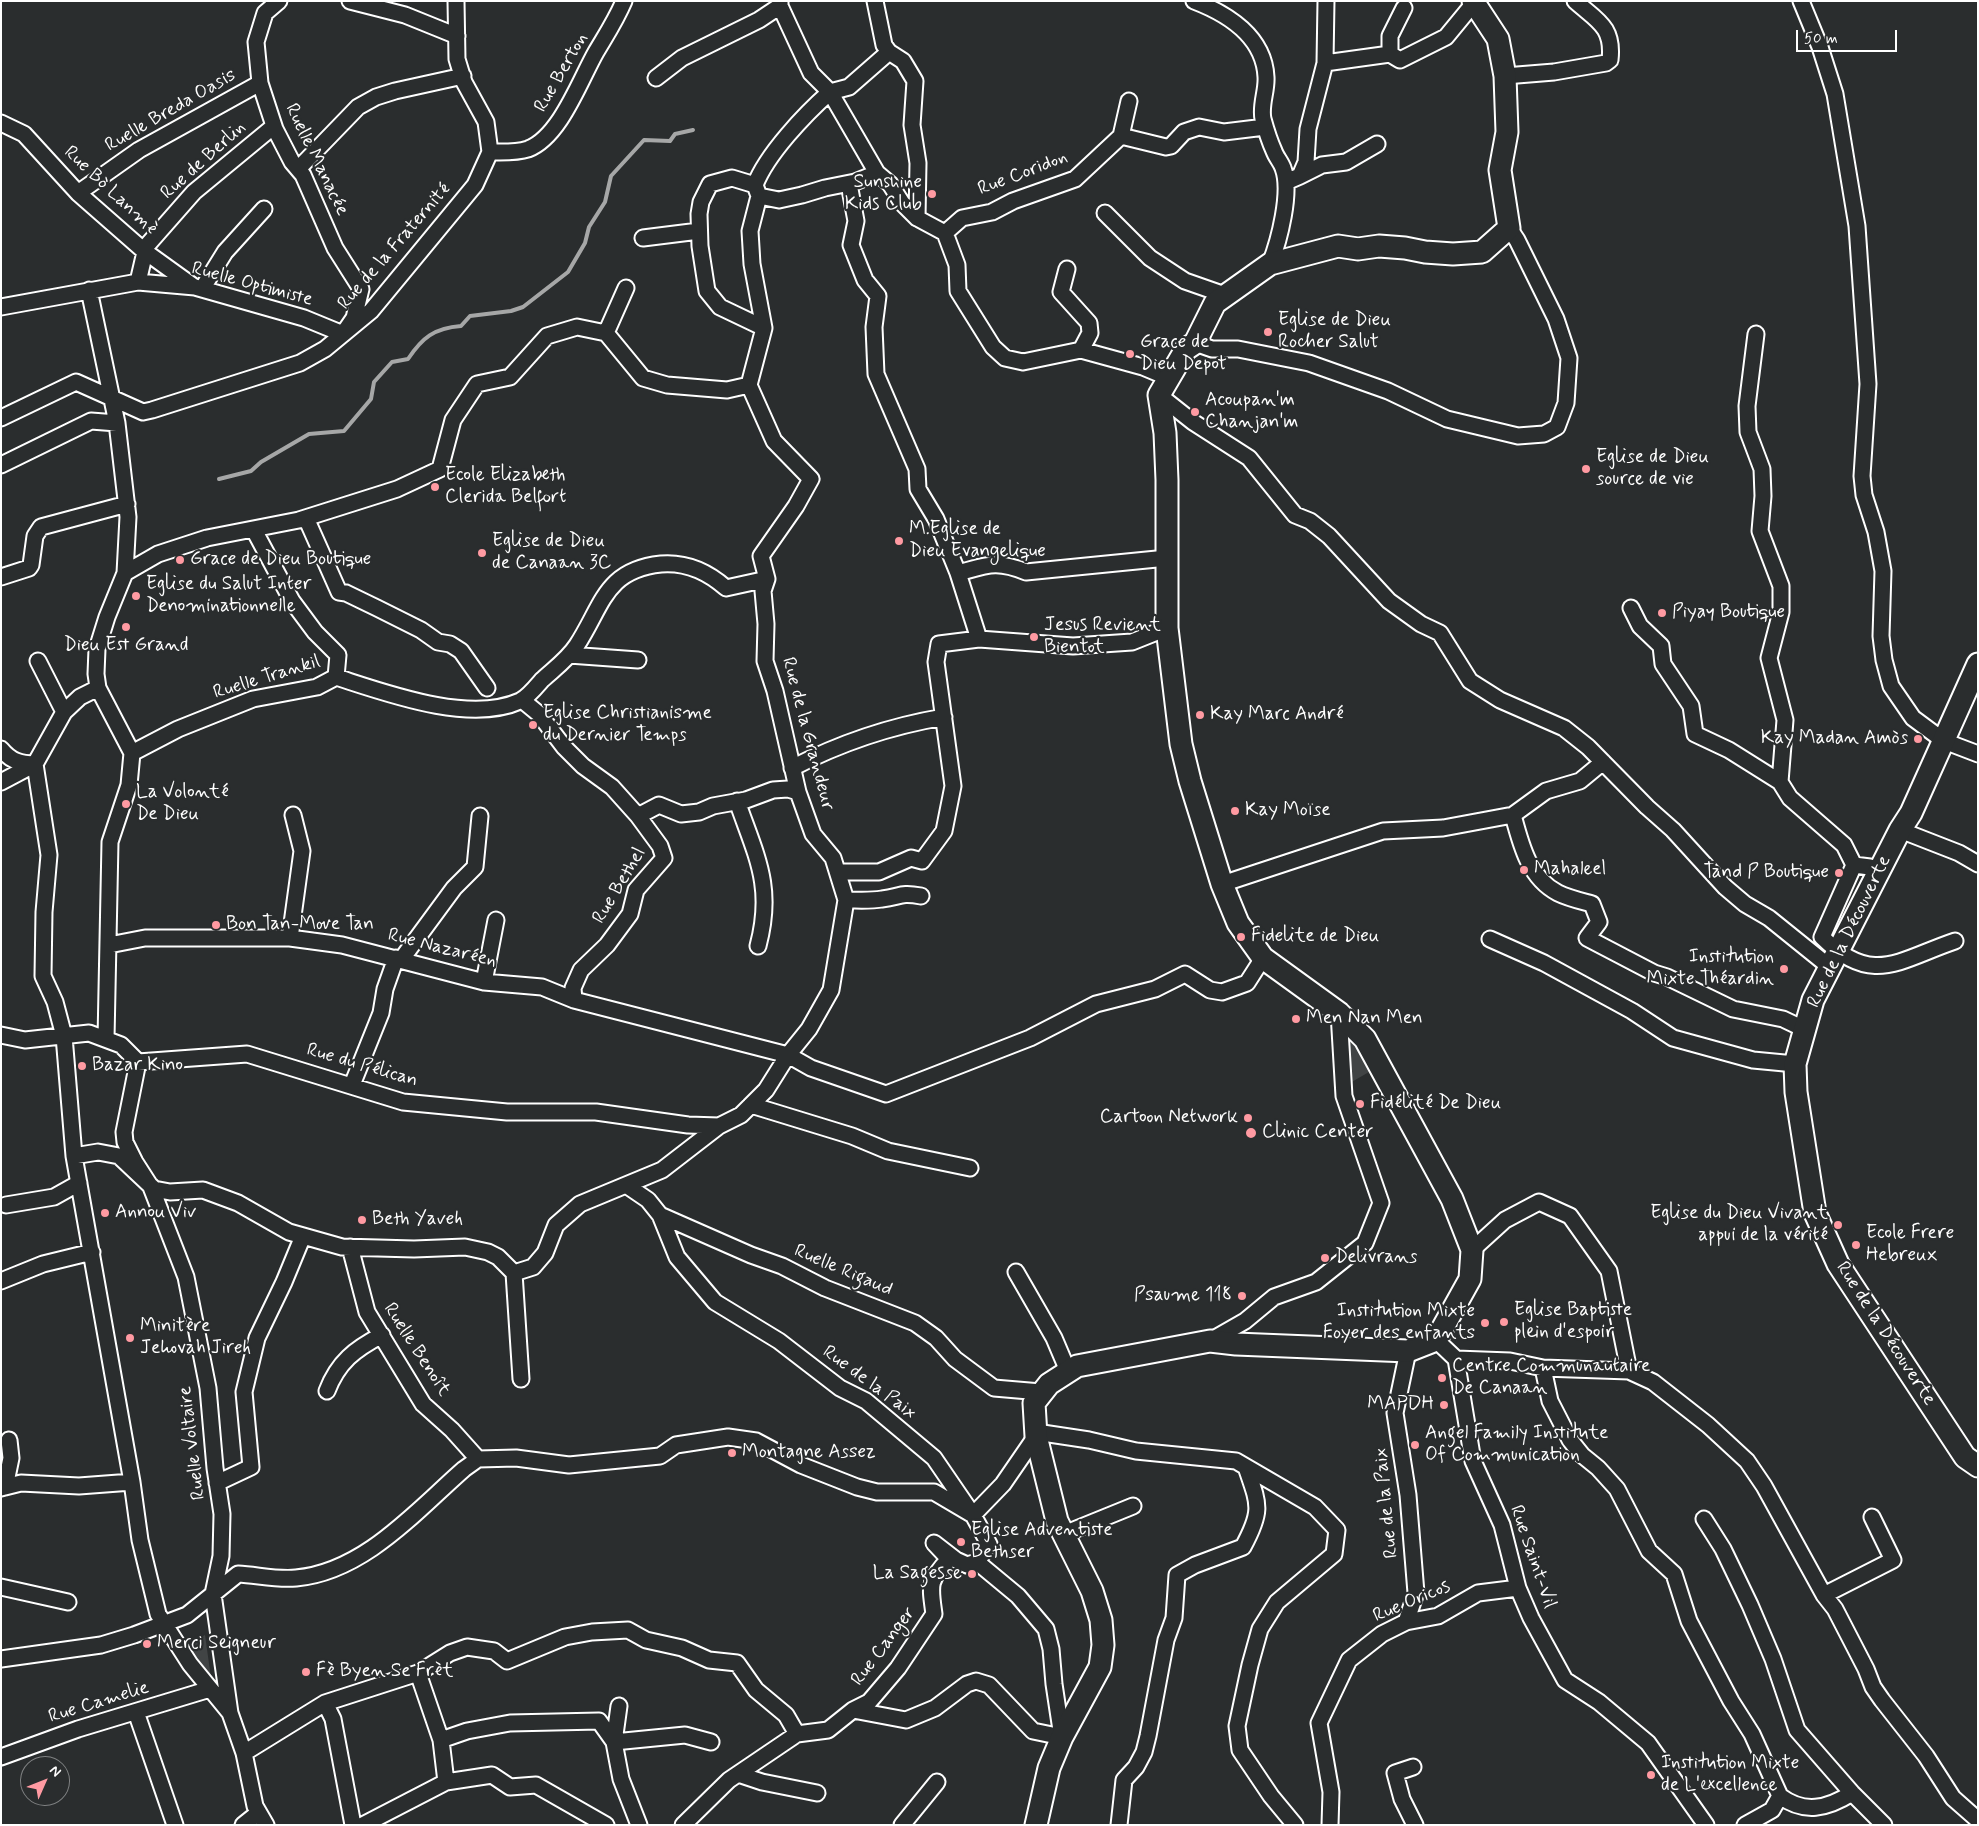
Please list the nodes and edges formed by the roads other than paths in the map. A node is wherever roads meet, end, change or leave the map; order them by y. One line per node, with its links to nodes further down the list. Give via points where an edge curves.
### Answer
1 (280, 1): 21 (street, Ruelle Manacée, via 265,13 256,42)
2 (350, 1): 14 (street, via 405,15)
3 (456, 1): 14 (street)
4 (624, 1): 29 (street, Rue Berton, via 616,22 550,132 529,148)
5 (875, 1): 15 (street)
6 (1194, 1): 12 (street)
7 (1326, 1): 17 (street)
8 (1575, 1): 19 (street, via 1596,16 1606,31 1610,60 1563,70)
9 (1801, 1): 86 (street, via 1835,94 1857,226 1868,384 1862,476 1883,571 1881,636 1884,660 1891,686 1903,705 1913,718)
10 (1474, 2): 16 (street, via 1446,37 1400,60); 19 (street, via 1498,39)
11 (780, 3): 20 (street, via 744,28 682,58); 22 (street, via 811,73)
12 (1218, 6): 26 (street, via 1241,26 1262,59 1266,76 1262,114)
13 (1404, 8): 16 (street, via 1390,36)
14 (457, 36): 18 (street, via 457,59)
15 (888, 52): 22 (street, via 849,87); 38 (street, via 902,61 916,81 912,125 918,163)
16 (1390, 54): 17 (street)
17 (1325, 63): 32 (street, via 1308,129 1306,162)
18 (463, 76): 29 (street, via 486,122); 30 (street, via 395,91 364,104)
19 (1505, 76): 39 (street, via 1507,132 1500,170)
20 (656, 78)
21 (260, 83): 25 (street, Ruelle Manacée); 35 (street, Ruelle Breda Oasis, via 139,150)
22 (830, 92): 31 (street); 34 (street, via 804,116 760,171)
23 (1129, 101): 27 (street)
24 (1, 123): 35 (street, Rue Bò Lanmè, via 24,134)
25 (274, 126): 30 (street, Ruelle Manacée); 43 (street, Rue de Berlin, via 194,192)
26 (1265, 127): 27 (street, via 1224,132 1199,127 1184,132 1166,148); 32 (street, via 1274,152)
27 (1121, 136): 41 (street, Rue Coridon, via 1075,178 992,212 962,218)
28 (1376, 144): 32 (street, via 1346,162 1322,165)
29 (490, 152): 54 (street, Rue de la Fraternité, via 475,185 371,311)
30 (298, 169): 54 (street, Ruelle Manacée, via 336,248 361,290 354,318)
31 (877, 173): 33 (street); 38 (street)
32 (1293, 179): 44 (street)
33 (849, 184): 34 (street, via 779,200); 70 (street, via 856,221 850,245 866,280 878,296 874,327 876,374 917,468 918,489 936,519)
34 (757, 190): 40 (street, via 732,178 710,184 701,202); 52 (street, via 750,231 752,264)
35 (78, 193): 43 (street, Rue Bò Lanmè)
36 (264, 209): 47 (street, via 229,246)
37 (1105, 213): 50 (street, via 1150,258 1185,280)
38 (917, 218): 41 (street)
39 (1509, 228): 44 (street, via 1482,252 1453,254 1379,246 1358,249 1338,246); 56 (street, via 1556,319 1569,358 1566,403 1557,427 1544,434 1518,436 1447,419 1388,391 1309,363 1238,349 1212,349)
40 (699, 231): 42 (street); 52 (street, via 707,291 720,307)
41 (945, 233): 57 (street, via 957,264 958,291 994,347 1005,358 1023,362)
42 (643, 238)
43 (144, 251): 46 (street); 47 (street, Rue Bò Lanmè)
44 (1270, 264): 50 (street)
45 (1067, 269): 57 (street, via 1061,292 1089,323 1090,333)
46 (138, 282): 47 (street, Ruelle Optimiste); 49 (street, Ruelle Optimiste)
47 (198, 288): 54 (street, Ruelle Optimiste, via 304,318)
48 (626, 288): 53 (street)
49 (89, 290): 51 (street, Ruelle Optimiste); 61 (street)
50 (1225, 295): 56 (street, via 1211,309)
51 (1, 307)
52 (764, 328): 59 (street)
53 (606, 333): 59 (street, via 643,378 667,385 727,390); 66 (street, via 577,327 548,336 510,376 477,384 454,420 440,469 397,489)
54 (343, 334): 61 (street, Rue de la Fraternité, via 300,363 152,410 143,412)
55 (1756, 334): 94 (street, via 1747,406 1748,432 1762,469 1760,531 1781,586 1781,612 1769,658 1785,720)
56 (1195, 343): 58 (street, via 1186,349)
57 (1081, 350): 58 (street, via 1144,367 1167,377)
58 (1174, 372): 60 (street)
59 (749, 385): 72 (street, Rue de la Grandeur, via 774,440 811,479 760,556)
60 (1159, 396): 68 (street, via 1166,442); 90 (street, via 1249,458 1295,515 1310,521 1330,536 1389,601 1440,633 1470,681 1500,700 1564,728)
61 (112, 398): 62 (street, Rue de la Fraternité, via 76,382); 63 (street)
62 (1, 418)
63 (117, 423): 64 (street, via 91,421); 65 (street)
64 (1, 465)
65 (127, 504): 69 (street); 71 (street, via 41,527 35,536 34,557 29,568)
66 (306, 518): 67 (street); 82 (street, via 339,592 461,651)
67 (254, 530): 69 (street, via 207,538 158,554); 80 (street, via 292,601 315,632 338,655)
68 (1167, 558): 70 (street, via 1026,572 1006,564 991,564); 74 (street)
69 (125, 574): 81 (street, via 98,649)
70 (958, 574): 75 (street)
71 (1, 577)
72 (767, 579): 76 (street, Ruelle Trankil, via 726,588 710,574 688,566 640,566 620,578 608,591); 92 (street, Rue de la Grandeur, via 763,591 765,661)
73 (1631, 608): 94 (street, via 1640,626 1662,646 1663,664 1691,706 1695,734 1729,750)
74 (1167, 628): 75 (street, via 1132,642 1073,646); 106 (street, via 1181,744)
75 (979, 639): 85 (street, via 939,644 936,662)
76 (569, 655): 77 (street); 83 (street, Ruelle Trankil)
77 (638, 660)
78 (38, 661): 84 (street)
79 (1978, 664): 86 (street, Rue de la Découverte)
80 (336, 677): 83 (street, Ruelle Trankil, via 409,700 458,708 495,708); 88 (street, Ruelle Trankil, via 318,687 253,699 178,729)
81 (98, 688): 84 (street, via 80,697); 88 (street)
82 (487, 688)
83 (522, 700): 100 (street, via 539,714 564,747 612,787)
84 (64, 712): 91 (street)
85 (944, 717): 92 (street, via 869,735); 104 (street, via 954,786 944,831 922,861 910,858 879,872)
86 (1944, 741): 89 (street); 101 (street, Rue de la Découverte)
87 (1, 749): 91 (street, via 22,764)
88 (132, 753): 113 (street, via 128,785 110,842)
89 (1978, 754)
90 (1603, 762): 98 (street, via 1580,781 1546,791); 117 (street, via 1673,830 1725,887 1745,904)
91 (35, 764): 93 (street); 123 (street, via 49,855 43,976 55,1002)
92 (792, 768): 95 (street, Rue de la Grandeur)
93 (1, 782)
94 (1780, 782): 103 (street, via 1790,798 1844,845)
95 (798, 792): 96 (street, via 773,790); 104 (street, Rue de la Grandeur, via 813,834 833,858)
96 (738, 801): 100 (street, via 681,814 659,805); 114 (street, via 758,854 764,881 764,922)
97 (293, 815): 110 (street, via 302,851)
98 (1513, 815): 106 (street, via 1443,828 1383,830); 121 (street, via 1521,846 1545,884 1559,893 1592,904 1599,922 1587,938 1733,1009 1783,1019)
99 (480, 816): 116 (street, via 475,867 454,888)
100 (638, 816): 119 (street, Rue Bethel, via 660,846 664,858 636,890 630,914 613,937 581,970 573,988)
101 (1900, 830): 102 (street); 105 (street, Rue de la Découverte)
102 (1978, 864)
103 (1854, 865): 105 (street, via 1870,867); 117 (street, via 1822,937)
104 (839, 872): 108 (street, Rue de la Grandeur)
105 (1879, 874): 117 (street, Rue de la Découverte)
106 (1222, 884): 115 (street, via 1238,923)
107 (921, 896): 108 (street, via 903,893 879,900)
108 (846, 900): 125 (street, Rue de la Grandeur, via 831,990 808,1030)
109 (496, 920): 118 (street)
110 (290, 938): 113 (street, Rue Nazaréen, via 145,938); 116 (street, Rue Nazaréen, via 342,945)
111 (1490, 939): 127 (street, via 1544,963 1632,1011 1673,1038 1752,1060)
112 (1956, 941): 117 (street, via 1878,966)
113 (109, 945): 124 (street)
114 (758, 946)
115 (1263, 958): 120 (street); 125 (street, Rue Nazaréen, via 1247,983 1222,992 1210,990 1185,974 1155,989 1096,1004 1030,1038 886,1094 810,1068)
116 (399, 959): 118 (street, Rue Nazaréen); 128 (street, via 385,989 381,1013)
117 (1835, 961): 121 (street, Rue de la Découverte, via 1813,1000)
118 (484, 982): 119 (street, Rue Nazaréen, via 542,988)
119 (574, 1000): 125 (street, Rue Nazaréen)
120 (1339, 1013): 140 (street, via 1365,1038 1452,1199); 147 (street, via 1344,1096 1381,1202 1365,1243 1316,1282 1274,1297 1245,1321)
121 (1804, 1030): 127 (street, Rue de la Découverte)
122 (1, 1034): 123 (street, via 25,1040)
123 (64, 1036): 124 (street, via 89,1033); 131 (street)
124 (106, 1039): 126 (street, via 121,1045)
125 (788, 1055): 129 (street, Rue de la Grandeur, via 766,1090)
126 (138, 1062): 128 (street, Rue du Pélican, via 247,1054); 135 (street, Ruelle Voltaire, via 124,1132 125,1142)
127 (1795, 1064): 159 (street, Rue de la Découverte, via 1796,1092 1815,1213 1838,1264 1965,1457)
128 (352, 1085): 130 (street, Rue du Pélican, via 403,1102 507,1112 596,1112 688,1125)
129 (751, 1105): 130 (street, Rue de la Grandeur, via 741,1115); 132 (street, via 852,1136 888,1151)
130 (719, 1126): 134 (street, Rue de la Grandeur, via 662,1170)
131 (74, 1156): 133 (street); 135 (street, via 98,1152 119,1156)
132 (970, 1168)
133 (79, 1183): 136 (street, via 54,1197); 141 (street)
134 (626, 1185): 137 (street, Ruelle Rigaud, via 648,1200); 143 (street, Rue de la Grandeur, via 580,1204 556,1225 545,1254 533,1267)
135 (151, 1187): 138 (street, via 170,1192 203,1190 238,1203 289,1232); 162 (street, Ruelle Voltaire, via 190,1291 208,1388)
136 (6, 1205)
137 (660, 1215): 155 (street, Ruelle Rigaud, via 915,1324 994,1388); 165 (street, Rue de la Paix, via 677,1257 715,1302 779,1341 840,1388 866,1401 934,1458)
138 (303, 1236): 139 (street); 162 (street, via 257,1338 244,1392 251,1467)
139 (350, 1247): 143 (street, via 465,1247 498,1257); 145 (street, Ruelle Benoît, via 367,1312)
140 (1472, 1250): 146 (street, via 1470,1280); 152 (street, via 1505,1220 1539,1202 1570,1216 1609,1271)
141 (92, 1252): 144 (street, via 43,1264); 161 (street)
142 (1016, 1272): 151 (street, via 1054,1338)
143 (514, 1274): 153 (street)
144 (1, 1281)
145 (382, 1335): 154 (street, via 355,1349 333,1375); 158 (street, Ruelle Benoît, via 423,1404)
146 (1436, 1340): 148 (street); 149 (street)
147 (1210, 1341): 148 (street); 151 (street, via 1077,1366)
148 (1408, 1350): 175 (street, Rue de la Paix, via 1395,1412 1408,1495 1416,1593)
149 (1456, 1359): 150 (street, via 1510,1360); 171 (street, Rue Saint-Vil, via 1473,1461 1502,1525)
150 (1542, 1368): 152 (street); 198 (street, via 1550,1401 1570,1440 1617,1489 1649,1551 1674,1574 1693,1630 1752,1734)
151 (1068, 1371): 155 (street)
152 (1629, 1371): 173 (street, via 1653,1382 1747,1461)
153 (520, 1379)
154 (327, 1391)
155 (1041, 1392): 156 (street, via 1034,1403)
156 (1036, 1434): 160 (street, via 1089,1440 1136,1451 1236,1461); 165 (street, via 1004,1484); 168 (street, via 1057,1521)
157 (9, 1440): 163 (street, via 11,1458)
158 (478, 1459): 165 (street, via 516,1458 569,1465 660,1456 676,1444 728,1437 756,1441 802,1465 857,1487 877,1492 934,1492); 172 (street, via 384,1540 352,1559 324,1572 296,1578 238,1574)
159 (1978, 1466)
160 (1246, 1467): 210 (street, via 1258,1501 1254,1524 1243,1547 1177,1575 1174,1618 1166,1640 1148,1736 1136,1767 1124,1780); 211 (street, via 1315,1507 1338,1535 1334,1554 1277,1602 1260,1630 1237,1726 1240,1750)
161 (132, 1482): 163 (street, via 79,1486 20,1483); 176 (street, via 140,1540)
162 (217, 1483): 172 (street, Ruelle Voltaire, via 222,1514 221,1556)
163 (3, 1488)
164 (1133, 1506): 168 (street)
165 (973, 1515): 169 (street, Rue de la Paix, via 989,1544)
166 (1872, 1517): 173 (street, via 1893,1560)
167 (1704, 1519): 197 (street, via 1723,1549 1750,1605 1773,1659 1797,1730)
168 (1064, 1534): 186 (street, via 1092,1591 1101,1620 1103,1645 1100,1667)
169 (977, 1562): 182 (street, Rue Canger, via 967,1565 934,1543 949,1559 934,1575 931,1590 934,1614 898,1668 869,1702); 186 (street, via 1018,1596 1046,1628 1052,1649)
170 (1, 1587): 174 (street)
171 (1518, 1588): 175 (street, Rue Oricos, via 1478,1593 1438,1616); 214 (street, Rue Saint-Vil, via 1565,1680 1599,1702 1648,1743)
172 (213, 1594): 176 (street, via 187,1615); 184 (street, Ruelle Voltaire)
173 (1824, 1596): 200 (street, via 1835,1609 1877,1694 1926,1756 1953,1798)
174 (68, 1602)
175 (1406, 1622): 212 (street, Rue Oricos, via 1382,1634 1349,1660 1320,1723 1331,1792)
176 (162, 1623): 177 (street, via 101,1645); 179 (street)
177 (1, 1659)
178 (418, 1672): 180 (street); 185 (street, via 467,1647 494,1651 507,1661 565,1637 628,1630 646,1640 682,1648 709,1660 737,1664 756,1690 786,1714); 187 (street)
179 (210, 1689): 183 (street, Rue Camelie); 184 (street)
180 (326, 1703): 190 (street); 203 (street, via 333,1719)
181 (619, 1706): 188 (street)
182 (853, 1710): 185 (street, Rue Canger, via 828,1730); 186 (street, via 906,1720 935,1708 976,1681 989,1685 1033,1731)
183 (136, 1712): 191 (street, Rue Camelie); 201 (street)
184 (230, 1713): 190 (street)
185 (797, 1734): 193 (street, Rue Canger)
186 (1062, 1737): 209 (street, via 1050,1768)
187 (441, 1740): 188 (street, via 467,1731 510,1723 599,1721); 194 (street)
188 (614, 1742): 189 (street, via 685,1735); 206 (street, via 621,1779)
189 (711, 1742)
190 (244, 1754): 199 (street)
191 (1, 1757)
192 (1414, 1767): 213 (street, via 1395,1773 1402,1799)
193 (738, 1774): 196 (street); 207 (street, Rue Canger)
194 (446, 1782): 204 (street); 205 (street, via 492,1775 510,1787 536,1785)
195 (937, 1782): 208 (street)
196 (817, 1793)
197 (1852, 1793): 198 (street, via 1817,1808 1792,1805); 216 (street)
198 (1780, 1796): 215 (street, via 1772,1810)
199 (262, 1819): 202 (street)
200 (1978, 1820)
201 (175, 1825)
202 (243, 1825)
203 (353, 1825)
204 (363, 1825)
205 (606, 1825)
206 (639, 1825)
207 (683, 1825)
208 (902, 1825)
209 (1036, 1825)
210 (1119, 1825)
211 (1295, 1825)
212 (1330, 1825)
213 (1415, 1825)
214 (1706, 1825)
215 (1744, 1825)
216 (1884, 1825)

